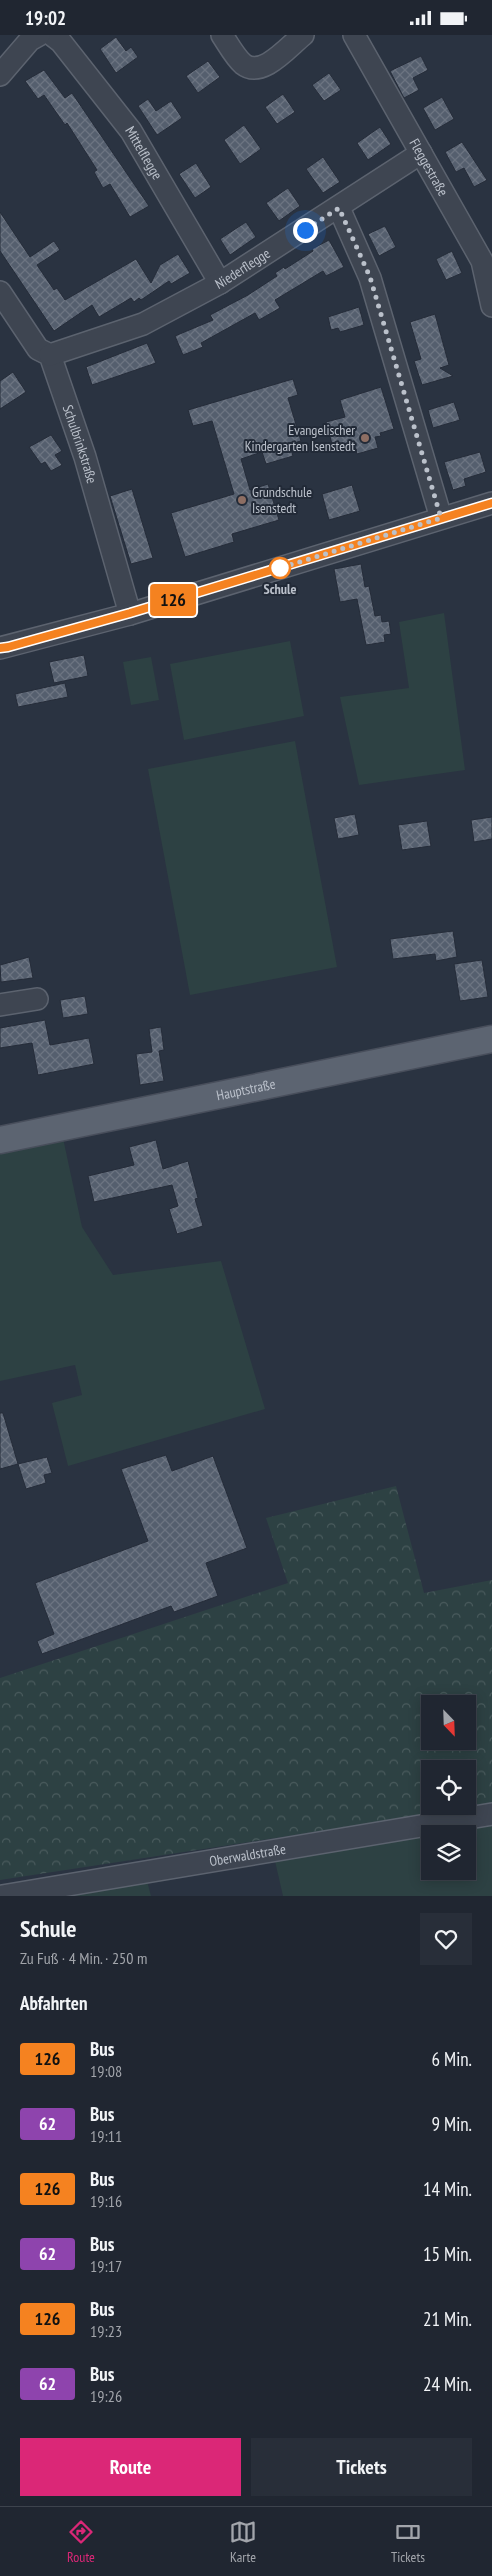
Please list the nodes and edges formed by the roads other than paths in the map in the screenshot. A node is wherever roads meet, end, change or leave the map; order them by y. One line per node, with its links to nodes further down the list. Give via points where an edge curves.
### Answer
1 (39, 35): 6 (street, via 30,40)
2 (52, 35): 9 (street, Mittelflegge, via 61,42 131,131)
3 (222, 35): 4 (street, via 242,63 252,69 263,67)
4 (303, 35)
5 (354, 35): 7 (street, Fleggestraße)
6 (0, 75)
7 (421, 153): 8 (street, Niederflegge); 11 (street, Fleggestraße, via 482,261)
8 (339, 208): 9 (street, Niederflegge); 14 (street, via 370,277)
9 (220, 283): 12 (street, Niederflegge, via 143,325)
10 (0, 292): 12 (street, via 38,349)
11 (492, 306)
12 (50, 355): 15 (street, Schulbrinkstraße, via 85,457)
13 (492, 503): 14 (street)
14 (441, 518): 15 (street)
15 (130, 613): 16 (street)
16 (0, 648)
17 (37, 999): 18 (street)
18 (0, 1005)
19 (492, 1039): 20 (main road, Hauptstraße)
20 (0, 1140)
21 (492, 1814): 22 (street, Oberwaldstraße)
22 (2, 1896)

